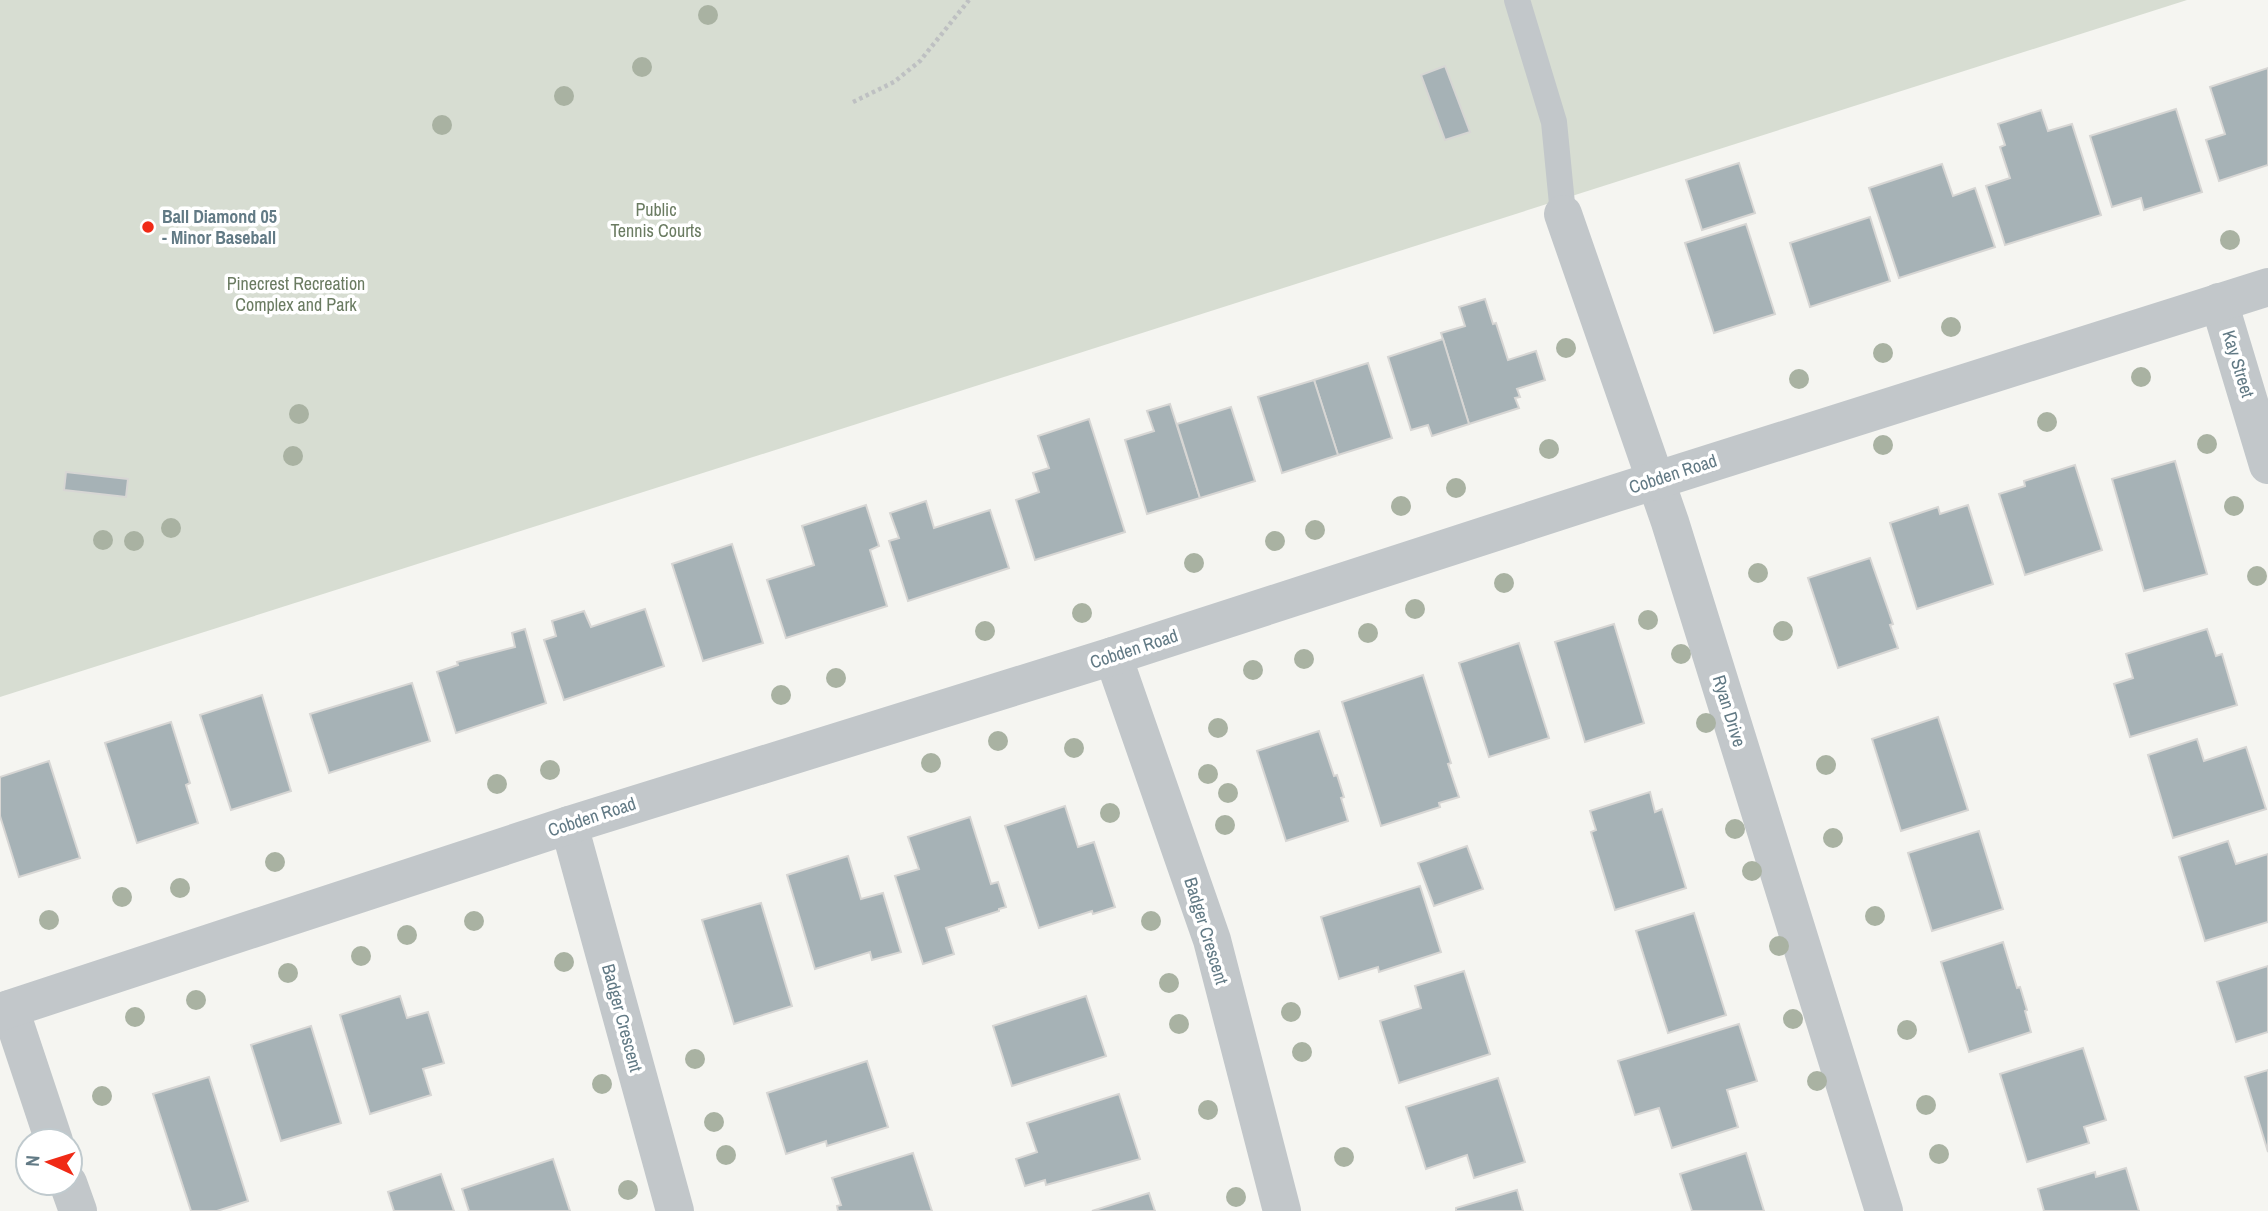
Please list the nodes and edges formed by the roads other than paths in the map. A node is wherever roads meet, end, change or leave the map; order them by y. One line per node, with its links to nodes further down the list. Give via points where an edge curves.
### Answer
1 (1517, 0): 2 (lane, via 1554,122)
2 (1563, 214): 6 (street, Ryan Drive)
3 (2268, 287): 4 (street, Cobden Road)
4 (2219, 302): 5 (street, Kay Street); 6 (street, Cobden Road)
5 (2268, 465)
6 (1656, 480): 7 (street, Cobden Road); 13 (street, Ryan Drive)
7 (1113, 656): 8 (street, Cobden Road); 12 (street, Badger Crescent, via 1212,940)
8 (569, 825): 9 (street, Cobden Road); 11 (street, Badger Crescent)
9 (5, 1011): 10 (street)
10 (49, 1127)
11 (675, 1211)
12 (1282, 1211)
13 (1884, 1211)

